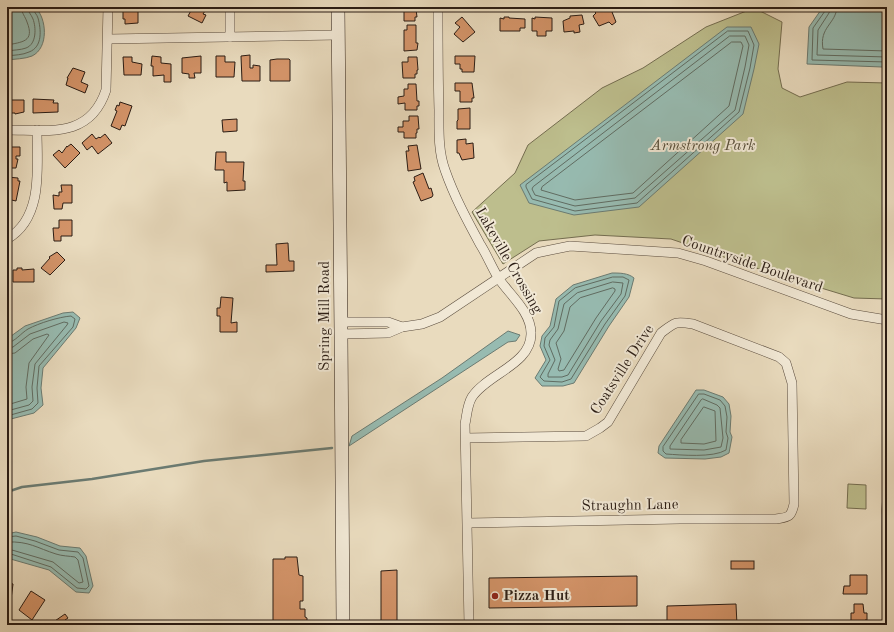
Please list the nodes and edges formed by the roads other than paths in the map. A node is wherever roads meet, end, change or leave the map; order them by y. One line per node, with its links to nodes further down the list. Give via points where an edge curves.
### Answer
1 (108, 7): 7 (street)
2 (230, 7): 6 (street)
3 (338, 7): 5 (street, Spring Mill Road)
4 (438, 7): 11 (street, Lakeville Crossing, via 441,158 464,215)
5 (337, 35): 6 (street); 13 (street, Spring Mill Road)
6 (230, 37): 7 (street)
7 (108, 39): 9 (street, via 106,90 94,112 76,126 62,130)
8 (7, 130): 9 (street)
9 (37, 130): 10 (street, via 37,185 32,208 22,226)
10 (7, 239)
11 (499, 278): 12 (street, Countryside Boulevard, via 536,253 570,246 678,253 851,314); 13 (street, Countryside Boulevard, via 440,317 422,324 402,327 388,333); 14 (street, Lakeville Crossing, via 528,317 532,332 531,342 526,352 488,381 472,398 465,424)
12 (887, 320)
13 (341, 328): 20 (street, Spring Mill Road)
14 (466, 438): 16 (street, Coatsville Drive, via 586,436 608,422 661,333 678,322 693,324 779,357 786,363 792,383 794,504); 17 (street, Lakeville Crossing)
15 (887, 502): 18 (street)
16 (791, 515): 17 (street, Straughn Lane, via 776,519)
17 (468, 523): 21 (street, Lakeville Crossing)
18 (886, 546): 19 (street)
19 (887, 592)
20 (343, 625)
21 (469, 625)

